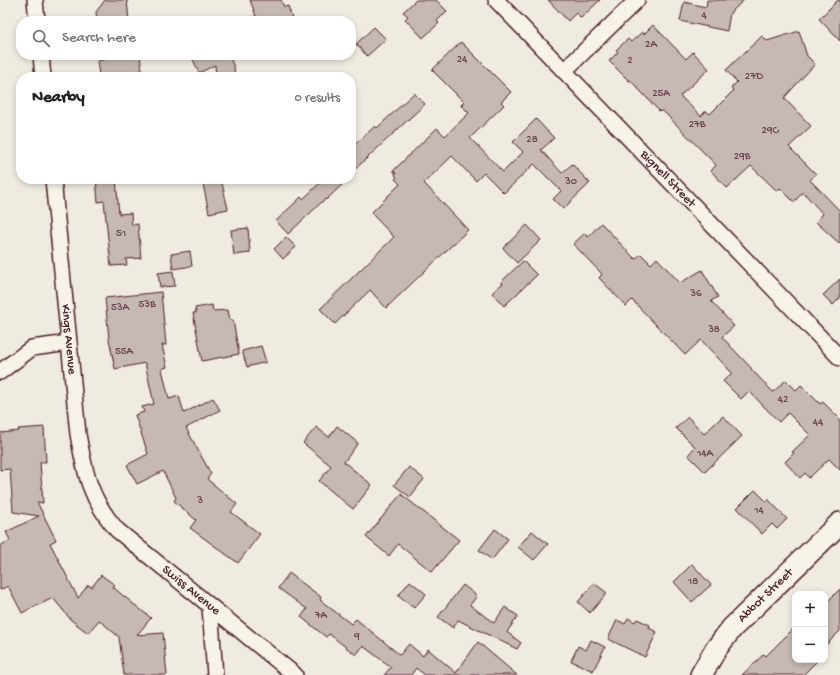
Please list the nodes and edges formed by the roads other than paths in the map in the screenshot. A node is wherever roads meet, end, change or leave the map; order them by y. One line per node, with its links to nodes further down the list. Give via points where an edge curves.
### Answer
1 (35, 0): 4 (street)
2 (496, 0): 6 (street, Bignell Street)
3 (637, 0): 6 (street)
4 (37, 16)
5 (41, 60): 7 (street)
6 (564, 71): 10 (street, Bignell Street)
7 (43, 72)
8 (53, 184): 9 (street, Kings Avenue)
9 (69, 343): 11 (street, via 32,348); 12 (street, Kings Avenue, via 78,434 84,467)
10 (840, 358)
11 (0, 372)
12 (95, 498): 14 (street, Swiss Avenue, via 104,516 117,530)
13 (840, 523): 17 (street, Abbot Street, via 732,628)
14 (210, 607): 15 (street); 16 (street, Swiss Avenue)
15 (215, 675)
16 (295, 675)
17 (701, 675)

